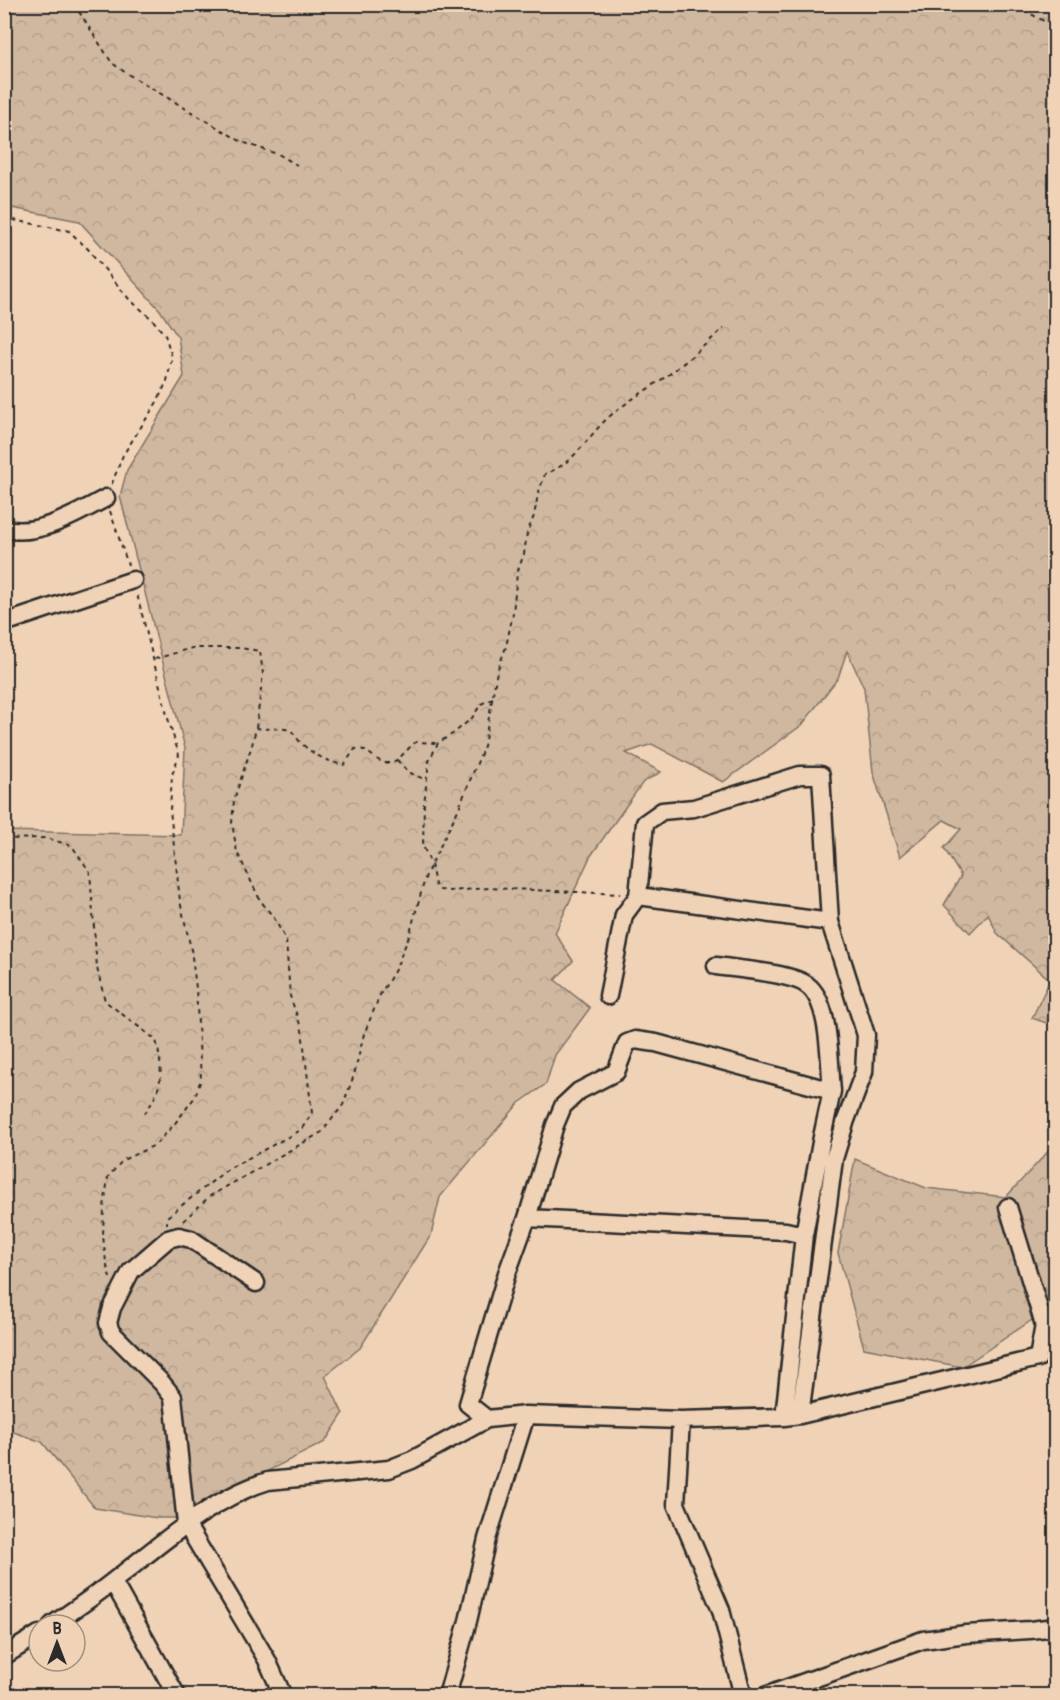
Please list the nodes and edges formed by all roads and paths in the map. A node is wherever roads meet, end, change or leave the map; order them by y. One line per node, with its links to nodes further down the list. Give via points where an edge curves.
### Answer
1 (74, 4): 4 (path, via 112,63 242,142)
2 (1017, 4): 3 (path)
3 (1056, 30)
4 (297, 165)
5 (4, 219): 7 (path, via 69,231 165,335 172,357 166,381 123,455)
6 (724, 328): 12 (path, via 610,417 594,431 585,447 560,468 545,474 517,573 513,613)
7 (106, 498): 8 (street, via 32,531); 9 (path)
8 (4, 528)
9 (133, 580): 10 (street); 11 (path)
10 (4, 623)
11 (154, 660): 13 (path, via 192,648 260,651 263,674); 30 (path, via 179,755 172,775 170,810 180,901 196,988 201,1079 195,1097 155,1145 123,1160 108,1177 105,1253 110,1279)
12 (493, 698): 14 (path); 18 (path, via 484,746)
13 (256, 728): 15 (path, via 287,729 315,755 344,765 360,748 379,762); 28 (path, via 234,800 232,823 237,852 260,900 286,940 290,996 302,1030 312,1113 301,1130 228,1169 167,1216)
14 (438, 743): 15 (path, via 416,742); 16 (path, via 429,761)
15 (397, 760): 16 (path, via 408,772)
16 (427, 780): 18 (path, via 423,846)
17 (4, 839): 24 (path, via 47,838 72,846 90,872 97,968 105,1001 156,1040 161,1079)
18 (431, 864): 19 (path, via 435,885 440,890 489,888); 28 (path, via 409,936 364,1034 343,1105 322,1132 210,1196)
19 (638, 896): 20 (street); 20 (street, via 645,823 662,811 694,808 800,775 821,775); 22 (street, via 624,915)
20 (830, 922): 32 (street, via 866,1035 864,1072 834,1159)
21 (716, 966): 23 (street, via 795,979 808,985 820,1001)
22 (608, 996)
23 (832, 1091): 26 (street, via 656,1043 627,1043 616,1072 579,1091 563,1106); 27 (street)
24 (145, 1113)
25 (1008, 1207): 32 (street, via 1044,1325 1038,1358)
26 (526, 1218): 27 (street); 33 (street, via 468,1404)
27 (804, 1235): 32 (street)
28 (168, 1239): 29 (street, via 191,1239); 30 (street, via 131,1271)
29 (256, 1283)
30 (119, 1294): 35 (street, via 108,1323 111,1332 173,1397)
31 (526, 1415): 33 (street); 34 (street); 43 (street)
32 (792, 1416): 34 (street)
33 (487, 1419): 35 (street, via 389,1469 267,1481 251,1486)
34 (681, 1420): 44 (street, via 676,1504 721,1610)
35 (186, 1524): 36 (street); 42 (street, via 267,1660)
36 (113, 1582): 37 (street); 41 (street)
37 (69, 1613)
38 (1056, 1627): 45 (street, via 923,1640)
39 (27, 1642): 40 (street)
40 (4, 1656)
41 (177, 1695)
42 (283, 1695)
43 (447, 1695)
44 (743, 1695)
45 (765, 1695)

